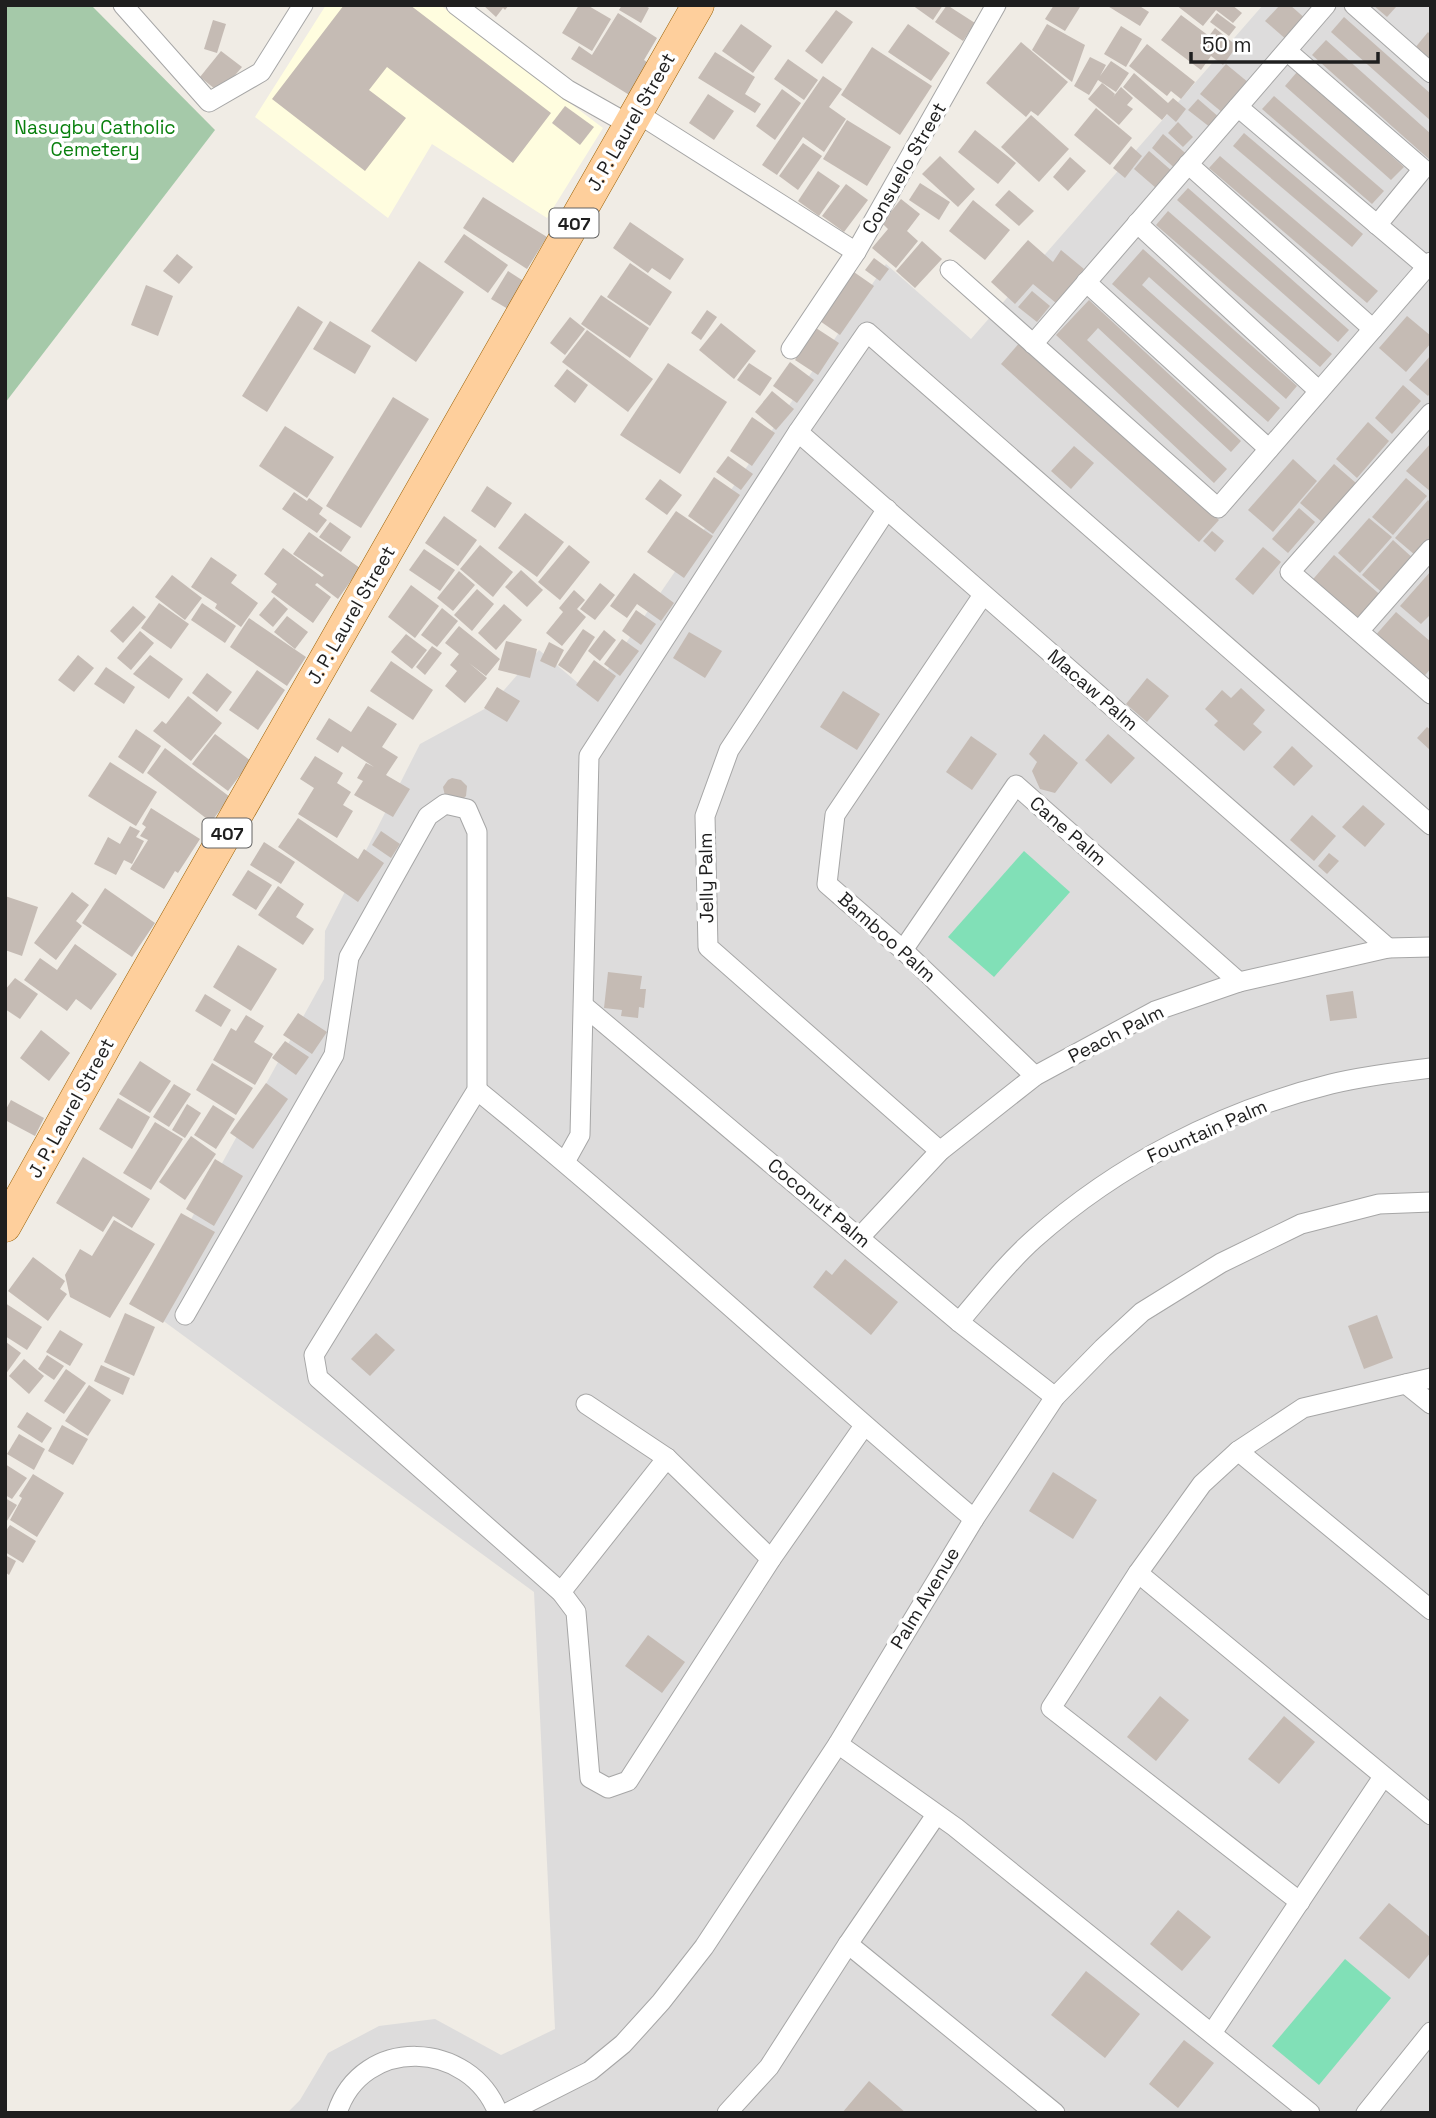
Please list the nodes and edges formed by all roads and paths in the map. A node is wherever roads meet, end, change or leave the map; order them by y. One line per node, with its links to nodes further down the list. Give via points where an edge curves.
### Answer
1 (123, 5): 2 (street, via 209,102 261,72)
2 (303, 5)
3 (456, 5): 11 (street, Consuelo Street, via 568,90)
4 (698, 5): 11 (main road, J. P. Laurel Street / 407)
5 (996, 5): 15 (street, Consuelo Street)
6 (1326, 5): 8 (street)
7 (1354, 5): 9 (street)
8 (1287, 51): 10 (street); 14 (street, via 1423,169)
9 (1431, 73)
10 (1238, 107): 12 (street); 14 (street)
11 (633, 119): 15 (street, Consuelo Street); 43 (main road, J. P. Laurel Street / 407)
12 (1188, 164): 13 (street); 19 (street)
13 (1137, 223): 18 (street); 22 (street)
14 (1377, 225): 16 (street)
15 (856, 252): 21 (street)
16 (1429, 264): 19 (street)
17 (950, 271): 20 (street)
18 (1086, 282): 20 (street); 25 (street)
19 (1373, 329): 22 (street)
20 (1033, 344): 25 (street, via 1218,508)
21 (791, 349)
22 (1320, 391): 25 (street)
23 (1431, 413): 29 (street, via 1290,572)
24 (798, 432): 26 (street, Macaw Palm); 31 (street, via 867,332); 36 (street, via 589,756)
25 (1269, 449)
26 (887, 509): 28 (street, Macaw Palm); 40 (street, Jelly Palm, via 729,750 705,816 708,947)
27 (1431, 549): 29 (street)
28 (984, 595): 33 (street, Macaw Palm); 34 (street, Bamboo Palm, via 835,815 827,884)
29 (1359, 631): 30 (street)
30 (1427, 684)
31 (1431, 825)
32 (1431, 947): 33 (street, Peach Palm)
33 (1388, 948): 35 (street, Peach Palm)
34 (903, 950): 35 (street, Cane Palm, via 1016,785); 38 (street, Bamboo Palm)
35 (1238, 982): 38 (street, Peach Palm, via 1156,1012)
36 (584, 1006): 41 (street, via 580,1135); 44 (street, Coconut Palm)
37 (1431, 1068): 46 (street, Fountain Palm, via 1331,1084 1264,1103 1183,1137 1080,1202 1034,1240)
38 (1035, 1076): 40 (street, Peach Palm)
39 (477, 1090): 41 (street); 45 (street, via 477,832 467,808 445,804 428,816 349,957 334,1055); 58 (street, via 314,1355 318,1378)
40 (940, 1152): 44 (street, Peach Palm)
41 (565, 1162): 52 (street)
42 (1431, 1202): 49 (street, Palm Avenue, via 1379,1204 1301,1224 1221,1263 1142,1312)
43 (5, 1226)
44 (860, 1237): 46 (street, Coconut Palm)
45 (185, 1315)
46 (959, 1321): 49 (street, Coconut Palm)
47 (1431, 1378): 48 (street)
48 (1406, 1384): 51 (street); 53 (street, via 1303,1408)
49 (1055, 1397): 55 (street, Palm Avenue)
50 (586, 1404): 54 (street)
51 (1431, 1405)
52 (864, 1426): 55 (street); 56 (street)
53 (1238, 1451): 57 (street, via 1202,1484); 59 (street)
54 (667, 1458): 56 (street); 58 (street)
55 (974, 1518): 60 (street, Palm Avenue)
56 (771, 1559): 58 (street, via 628,1780 608,1788 590,1777 576,1612)
57 (1138, 1573): 61 (street); 64 (street, via 1051,1708)
58 (561, 1592)
59 (1431, 1610)
60 (838, 1744): 62 (street); 72 (street, Palm Avenue, via 704,1947 661,2002 623,2044 590,2071)
61 (1383, 1777): 63 (street); 64 (street)
62 (936, 1815): 65 (street); 67 (street)
63 (1431, 1815)
64 (1300, 1902): 67 (street)
65 (848, 1944): 73 (street, via 769,2067); 74 (street)
66 (1431, 2032): 76 (street)
67 (1212, 2033): 75 (street)
68 (346, 2094): 69 (street); 70 (street); 71 (street, via 376,2066 402,2057 429,2056 467,2072 487,2091)
69 (326, 2113)
70 (337, 2113)
71 (498, 2113)
72 (507, 2113)
73 (727, 2113)
74 (1055, 2113)
75 (1310, 2113)
76 (1366, 2113)

